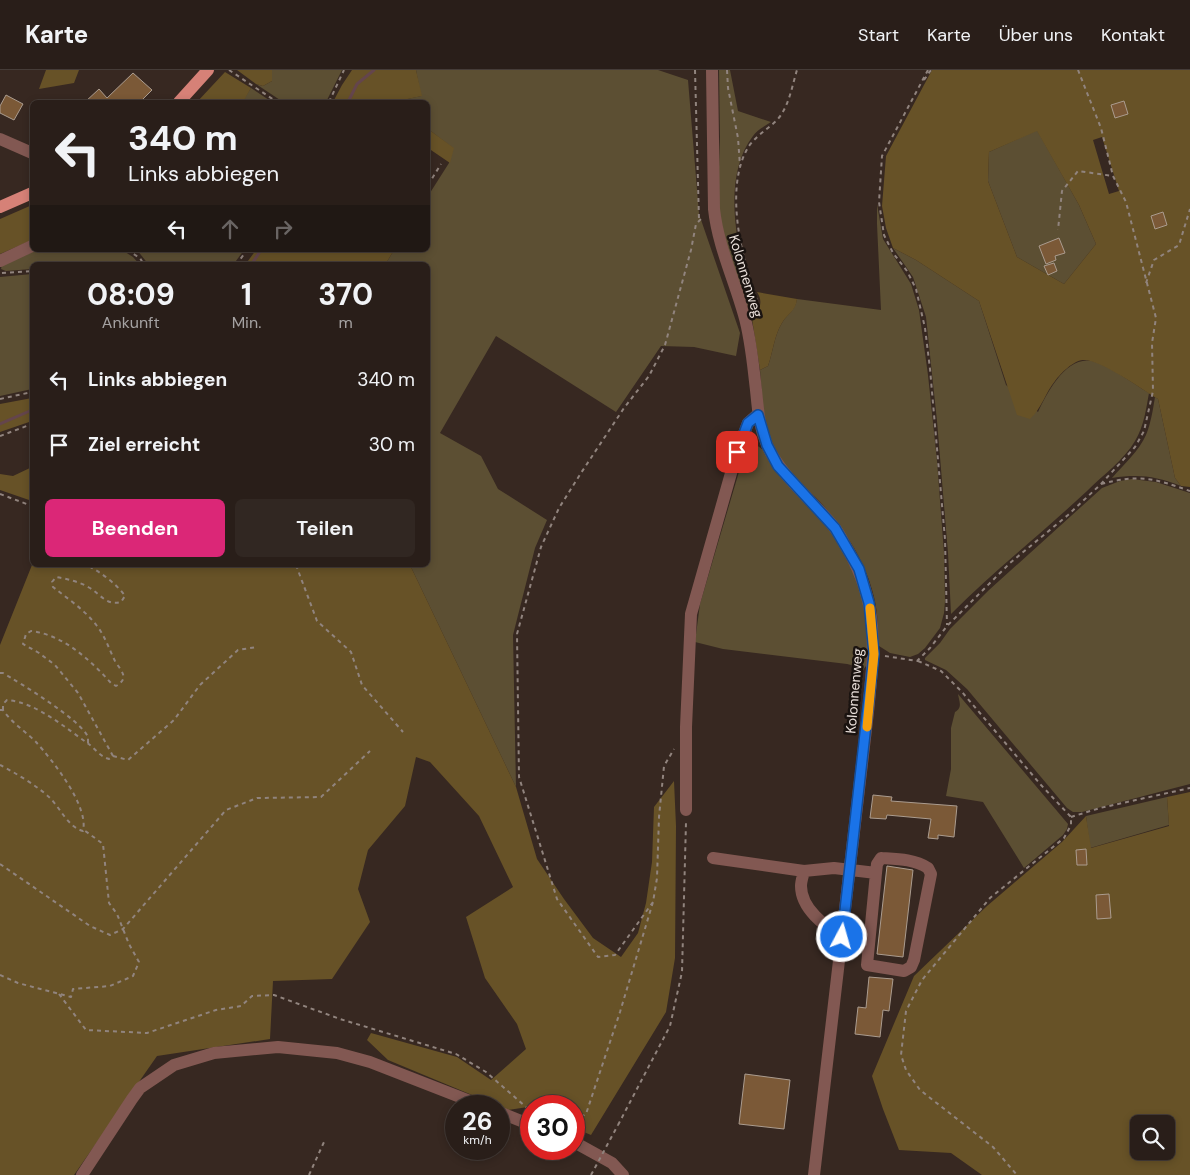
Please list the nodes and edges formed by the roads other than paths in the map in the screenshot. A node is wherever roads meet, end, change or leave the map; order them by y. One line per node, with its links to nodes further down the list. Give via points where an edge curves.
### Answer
1 (208, 70): 3 (main road)
2 (712, 70): 10 (street, Kolonnenweg, via 716,230 744,315)
3 (181, 100)
4 (0, 139): 5 (street)
5 (30, 152)
6 (30, 194): 7 (main road)
7 (0, 207)
8 (30, 247): 9 (street)
9 (0, 261)
10 (758, 415): 11 (street, via 748,423 737,452 691,614); 13 (street, Kolonnenweg, via 767,445 778,466 835,528 859,569 869,603 874,654)
11 (686, 810)
12 (713, 858): 14 (street)
13 (849, 870): 14 (street); 15 (street); 16 (street, Kolonnenweg)
14 (804, 871): 16 (street, via 801,887 804,901 826,927)
15 (876, 873): 15 (street, via 867,965 904,970 911,967 914,960 930,874 922,864 881,858)
16 (842, 937): 21 (street, Kolonnenweg)
17 (455, 1095): 19 (street, via 370,1062 337,1053 278,1047 214,1053 174,1065 140,1088)
18 (585, 1148): 20 (street, via 612,1163)
19 (82, 1175)
20 (624, 1175)
21 (814, 1175)

